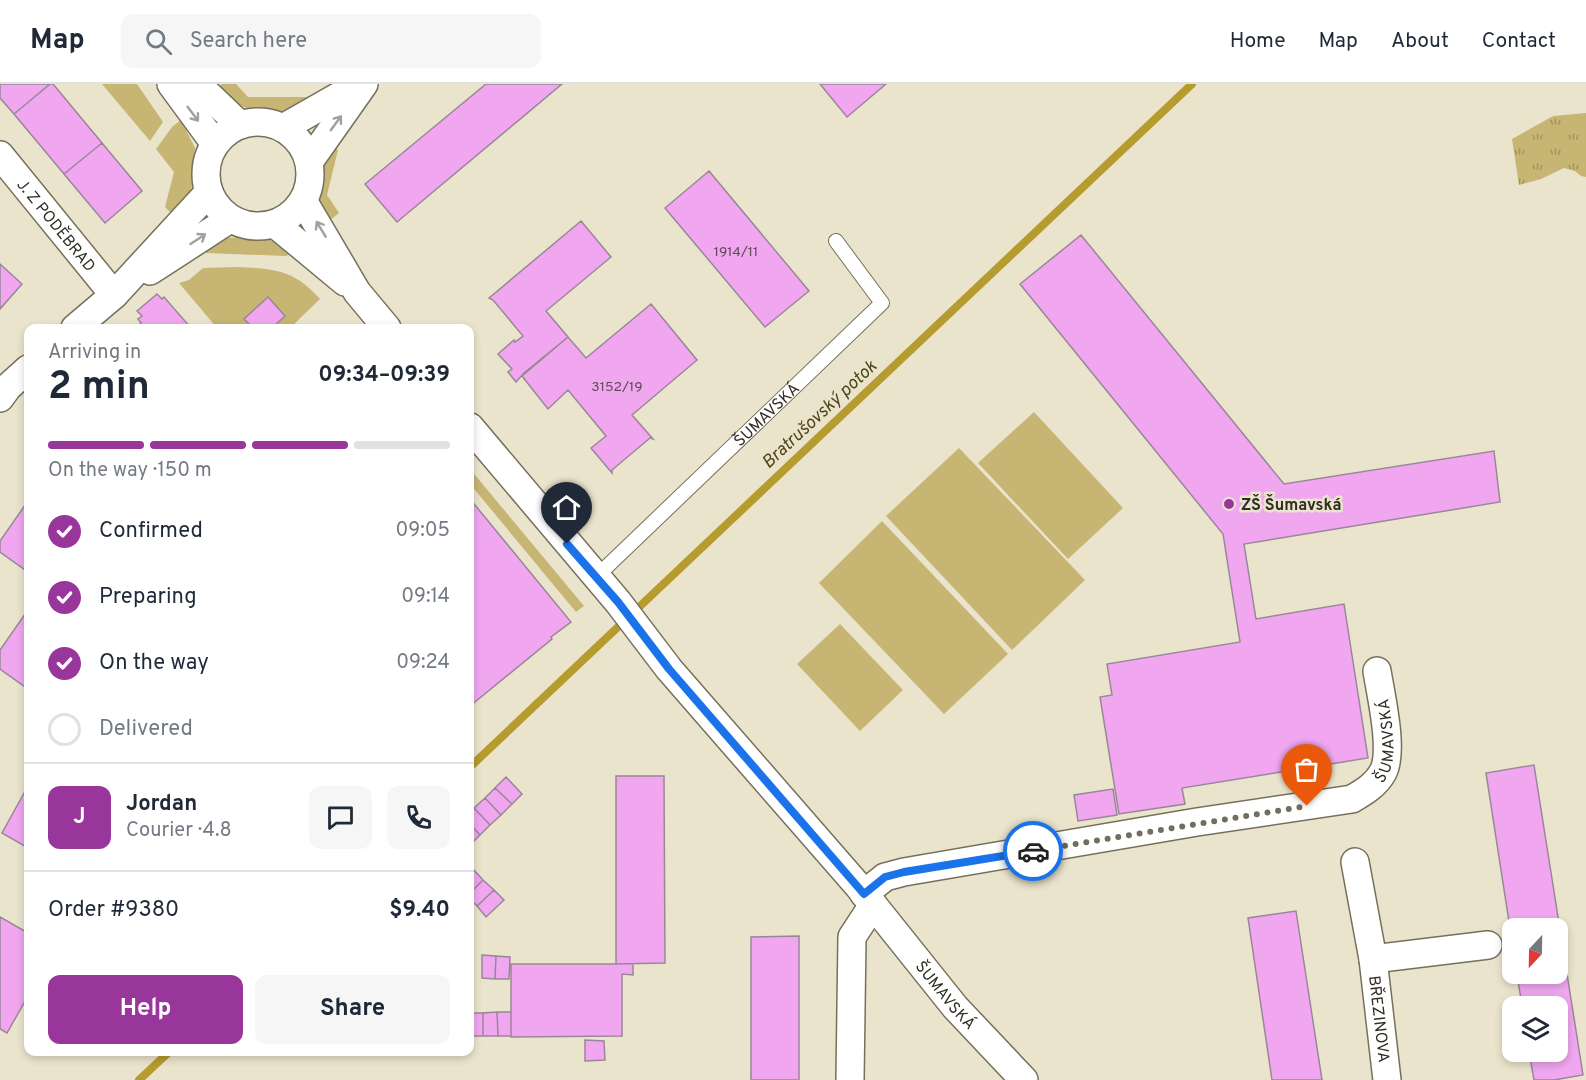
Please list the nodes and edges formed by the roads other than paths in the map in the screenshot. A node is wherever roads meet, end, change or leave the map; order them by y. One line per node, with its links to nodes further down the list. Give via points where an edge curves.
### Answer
1 (171, 84): 6 (street, one-way to 6)
2 (197, 84): 4 (street)
3 (362, 84): 5 (street); 8 (street, one-way to 3)
4 (240, 125): 5 (street, via 269,123); 6 (street)
5 (283, 128): 8 (street, via 297,139)
6 (215, 144): 9 (street, via 207,159)
7 (0, 155): 15 (street, J. Z PODĚBRAD)
8 (309, 162): 10 (street)
9 (208, 192): 11 (street); 15 (street)
10 (304, 202): 12 (street); 14 (street, one-way to 10)
11 (230, 219): 12 (street, via 243,225); 15 (street, one-way to 11)
12 (275, 224): 14 (street)
13 (836, 241): 21 (lane, ŠUMAVSKÁ, via 882,303)
14 (357, 292): 17 (street)
15 (114, 295): 16 (street)
16 (80, 324)
17 (384, 324)
18 (24, 372): 19 (street)
19 (3, 388)
20 (474, 432): 21 (street, ŠUMAVSKÁ)
21 (596, 578): 24 (street, ŠUMAVSKÁ, via 669,669)
22 (1377, 671): 24 (street, ŠUMAVSKÁ, via 1388,753 1383,772 1371,788 1352,799 904,872 885,877)
23 (1355, 862): 26 (street, BŘEZINOVA)
24 (868, 899): 27 (street, ŠUMAVSKÁ, via 852,938); 28 (street, ŠUMAVSKÁ, via 955,1007)
25 (1488, 945): 26 (street, BŘEZINOVA)
26 (1373, 959): 29 (street, BŘEZINOVA)
27 (850, 1080)
28 (1024, 1080)
29 (1388, 1080)

